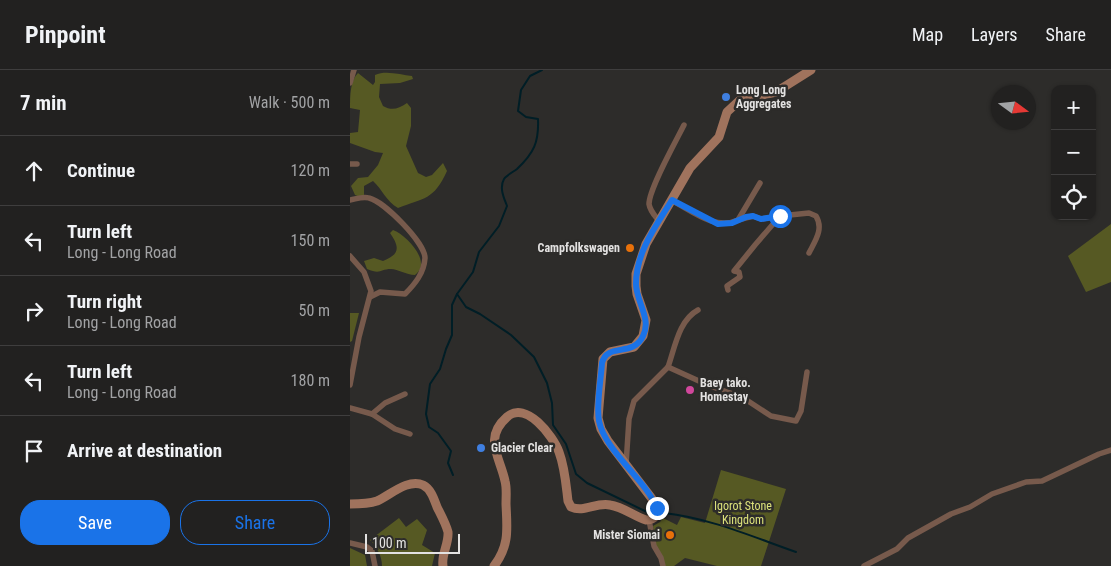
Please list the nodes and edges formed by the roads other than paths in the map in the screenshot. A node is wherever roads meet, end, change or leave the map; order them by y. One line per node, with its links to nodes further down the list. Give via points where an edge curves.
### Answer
1 (354, 70): 3 (street)
2 (811, 70): 7 (main road, via 776,92 744,98 732,106 719,137 690,168)
3 (350, 83)
4 (684, 125): 10 (street, via 650,200 650,210)
5 (760, 184): 9 (street)
6 (350, 200): 14 (street, via 369,198 384,206 424,249 423,272 405,294 380,292)
7 (672, 200): 9 (street, via 718,224); 10 (main road)
8 (780, 216): 9 (street, via 761,219 753,216); 11 (street, via 808,213 816,216 820,224); 13 (street, via 734,271 739,272 740,277 727,286)
9 (738, 220)
10 (659, 221): 24 (main road, via 646,244 636,274 637,294 646,320 643,336 631,349 607,353 602,363 599,423)
11 (809, 253)
12 (350, 256): 14 (street, via 368,279)
13 (728, 290)
14 (370, 297): 18 (street)
15 (698, 310): 16 (street, via 690,314 684,323)
16 (668, 367): 17 (street, via 742,397 772,416 796,421 801,411); 24 (street, via 634,401 629,419)
17 (807, 372)
18 (350, 385)
19 (405, 394): 21 (street, via 385,403)
20 (350, 408): 21 (street)
21 (372, 414): 22 (street)
22 (410, 434)
23 (1111, 450): 32 (street, via 1042,481 1026,482 992,494 908,538 896,549)
24 (626, 465): 26 (main road, via 657,508 656,517)
25 (350, 504): 29 (main road, via 375,501 408,486 422,484 432,495 447,530)
26 (649, 520): 30 (main road, via 608,504 582,509 571,507 555,444 533,417 522,412 514,413 500,425 494,440 506,486 507,532 505,546); 31 (street, via 654,546)
27 (350, 542): 28 (street, via 368,547)
28 (375, 566)
29 (443, 566)
30 (494, 566)
31 (663, 566)
32 (864, 566)

